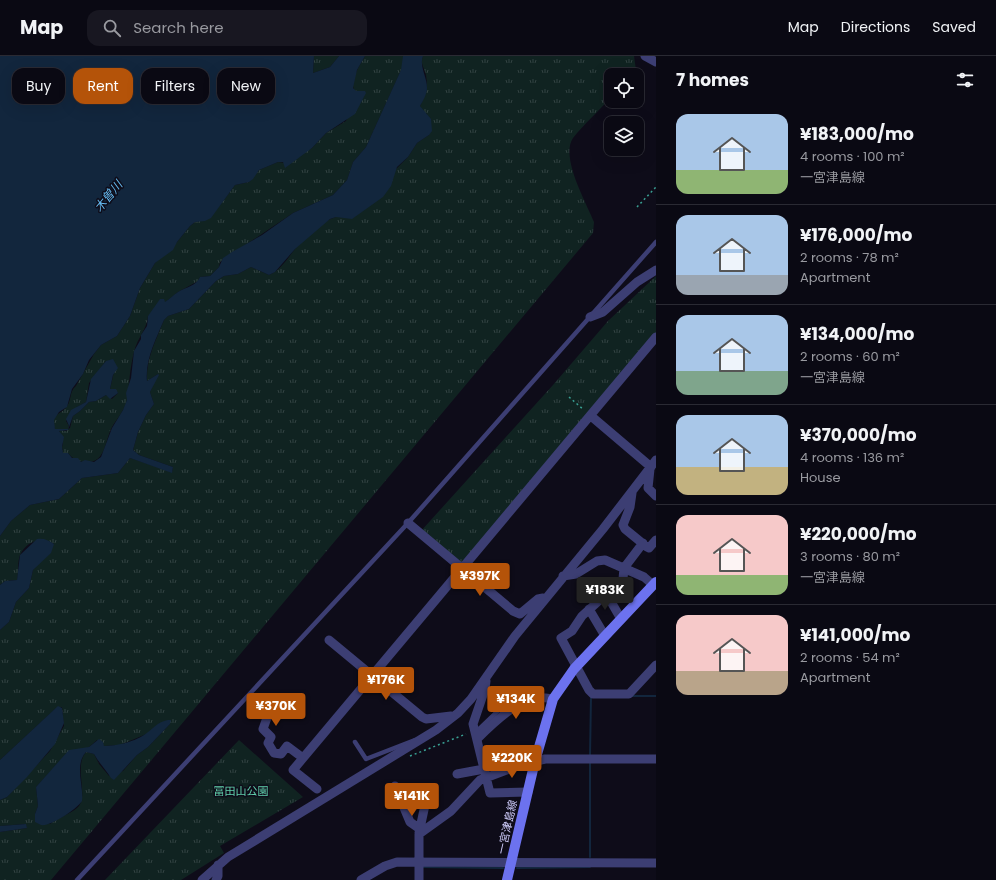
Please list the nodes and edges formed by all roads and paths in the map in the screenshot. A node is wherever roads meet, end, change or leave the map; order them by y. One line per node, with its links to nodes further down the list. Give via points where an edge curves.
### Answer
1 (645, 56): 2 (street)
2 (656, 62)
3 (656, 187): 4 (path)
4 (637, 207)
5 (656, 242): 7 (lane)
6 (656, 270): 7 (street, via 637,282 603,312)
7 (590, 317): 14 (lane)
8 (656, 337): 10 (street)
9 (569, 397): 10 (path)
10 (591, 416): 11 (street); 17 (street)
11 (652, 465): 12 (street); 13 (street, via 648,488)
12 (632, 491): 16 (street, via 623,525); 19 (street)
13 (656, 496)
14 (408, 523): 17 (street); 55 (lane)
15 (656, 540): 16 (street, via 649,548)
16 (643, 544): 18 (street)
17 (462, 568): 23 (street, via 520,614 538,599); 30 (street)
18 (624, 568): 19 (street, via 605,560 597,560 576,574); 20 (street); 22 (street, via 623,579)
19 (564, 576): 23 (street)
20 (654, 583): 25 (main road, 一宮津島線)
21 (617, 593): 22 (street)
22 (608, 596): 24 (street); 25 (street)
23 (546, 597): 31 (street)
24 (589, 609): 26 (street); 29 (street, via 572,630 561,638)
25 (621, 619): 26 (main road, 一宮津島線)
26 (605, 636): 29 (main road, 一宮津島線)
27 (329, 640): 30 (street)
28 (656, 665): 29 (street, via 629,694 593,694)
29 (576, 667): 32 (main road, 一宮津島線)
30 (373, 676): 35 (street, via 426,719 441,719); 39 (street)
31 (486, 678): 35 (street); 36 (street, via 485,689 473,720)
32 (553, 699): 36 (street, via 533,698 518,705); 42 (main road, 一宮津島線)
33 (269, 700): 39 (street, via 276,706 268,715 263,729 271,737 268,743 274,753 281,754 287,746)
34 (503, 706): 36 (lane)
35 (455, 715): 37 (street)
36 (476, 735): 40 (path); 44 (street)
37 (422, 738): 38 (lane, via 366,759); 53 (street, via 264,834)
38 (355, 742)
39 (303, 758): 46 (street, via 293,770)
40 (404, 758)
41 (656, 758): 42 (street, via 560,758)
42 (535, 761): 44 (street); 47 (main road, 一宮津島線)
43 (459, 771): 44 (street)
44 (485, 773): 47 (street, via 490,794); 49 (street, via 451,811)
45 (395, 786): 49 (street, via 410,822)
46 (317, 789)
47 (528, 792): 51 (main road, 一宮津島線)
48 (425, 805): 49 (street)
49 (420, 832): 50 (street)
50 (419, 862): 51 (street); 54 (street, via 397,862); 59 (street)
51 (511, 862): 52 (street); 60 (main road, 一宮津島線)
52 (656, 863)
53 (218, 865): 56 (street); 57 (street)
54 (372, 877): 58 (street)
55 (77, 880)
56 (202, 880)
57 (216, 880)
58 (361, 880)
59 (419, 880)
60 (506, 880)

